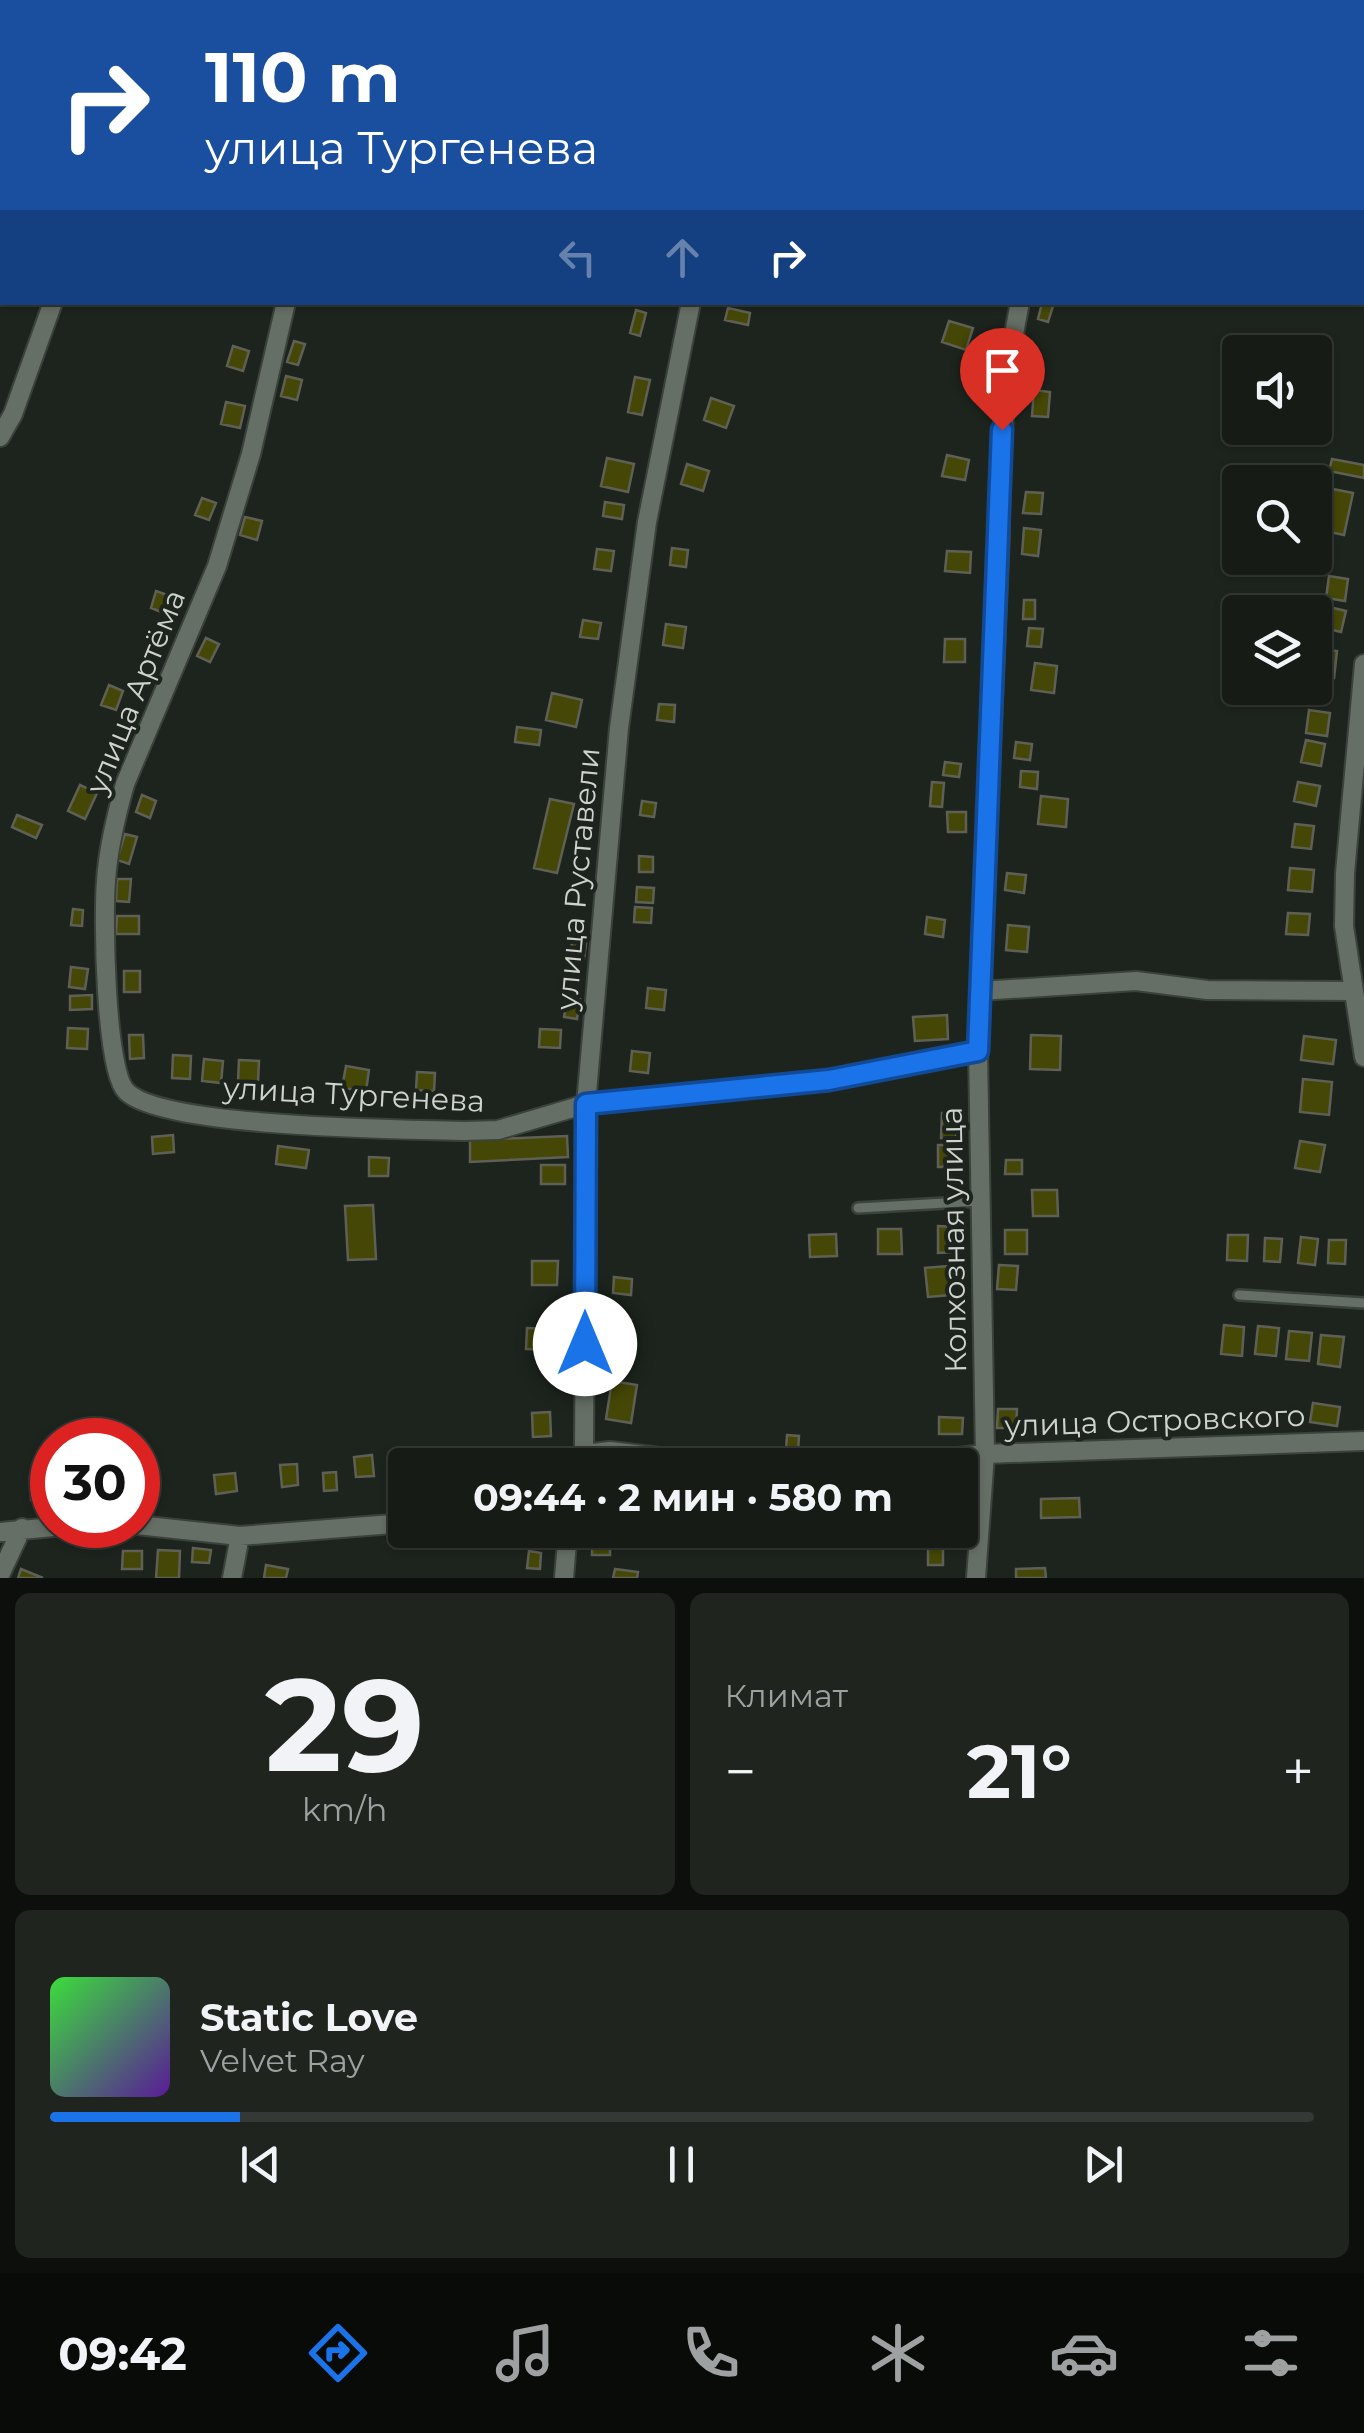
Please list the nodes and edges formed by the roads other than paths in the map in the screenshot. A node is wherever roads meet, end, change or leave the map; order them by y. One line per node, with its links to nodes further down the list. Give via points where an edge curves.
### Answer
1 (52, 305): 5 (street)
2 (285, 305): 11 (street, улица Артёма, via 251,454 216,566 115,819 105,882 112,1054 126,1092)
3 (691, 305): 12 (street, улица Руставели, via 646,522 619,728)
4 (1019, 305): 7 (street, Колхозная улица, via 1000,460)
5 (0, 436)
6 (1364, 664): 8 (street, via 1345,873)
7 (980, 991): 8 (street, via 1136,981 1207,990); 9 (street, Колхозная улица)
8 (1353, 991): 10 (street)
9 (978, 1051): 12 (street, улица Тургенева, via 829,1080); 13 (street, Колхозная улица)
10 (1364, 1057)
11 (141, 1100): 12 (street, улица Тургенева, via 244,1122 464,1131 498,1130)
12 (586, 1104): 18 (street, улица Руставели)
13 (980, 1201): 14 (lane); 19 (street, Колхозная улица)
14 (858, 1208)
15 (1239, 1295): 16 (lane)
16 (1364, 1303)
17 (1364, 1442): 19 (street, улица Островского)
18 (583, 1448)
19 (985, 1454): 20 (street, улица Островского); 31 (street, Колхозная улица)
20 (978, 1455)
21 (388, 1524): 26 (street)
22 (160, 1527): 26 (street)
23 (22, 1528): 24 (street); 25 (street); 28 (street)
24 (30, 1528)
25 (0, 1532)
26 (240, 1536): 29 (street)
27 (566, 1548): 30 (street)
28 (0, 1575)
29 (232, 1578)
30 (564, 1578)
31 (976, 1578)

